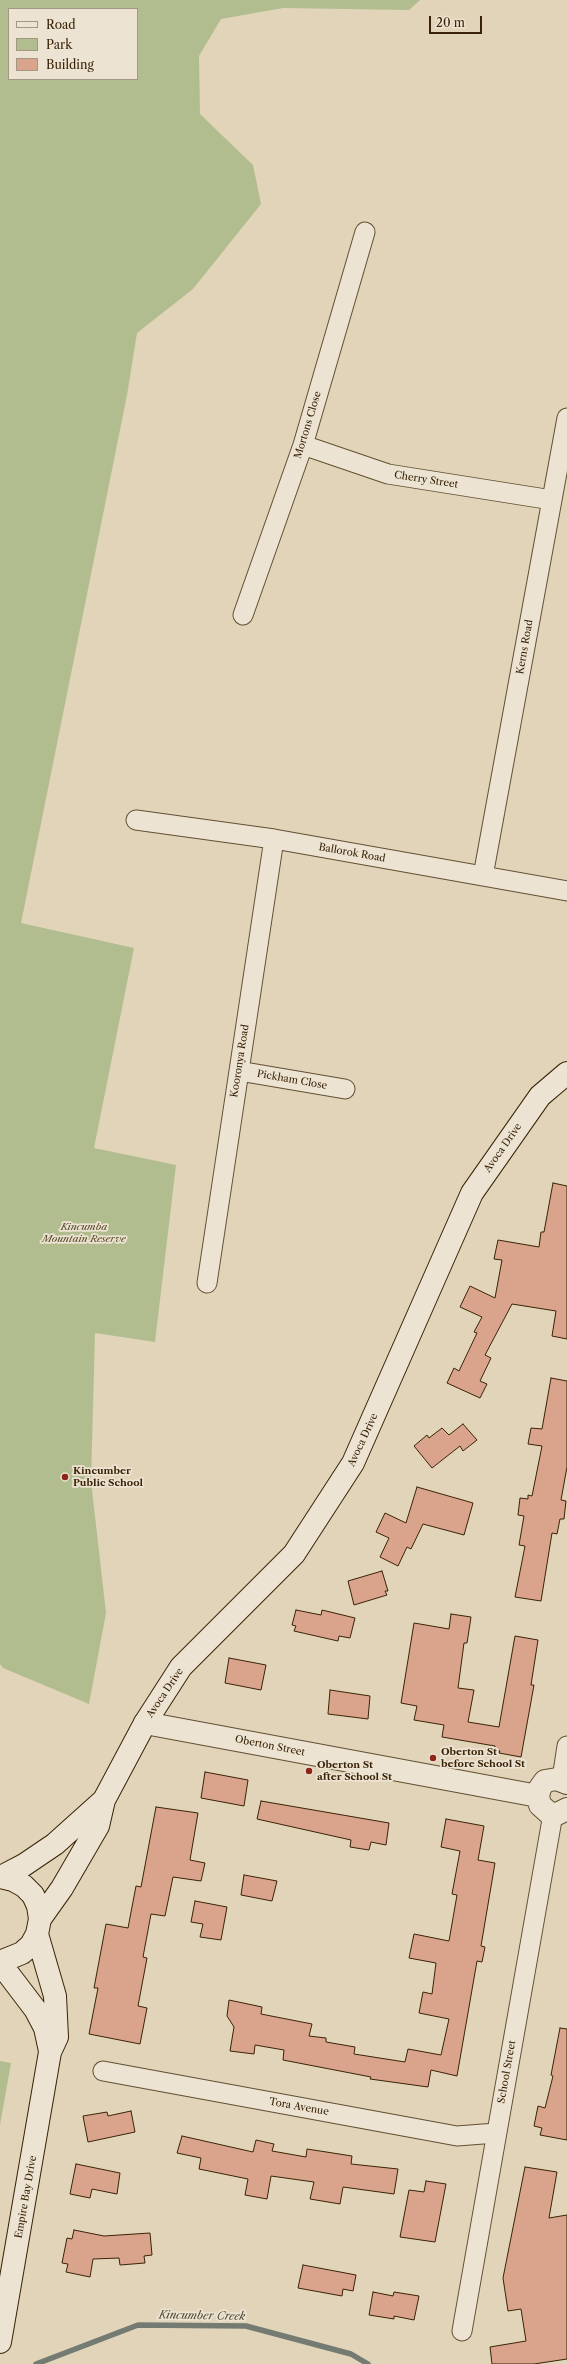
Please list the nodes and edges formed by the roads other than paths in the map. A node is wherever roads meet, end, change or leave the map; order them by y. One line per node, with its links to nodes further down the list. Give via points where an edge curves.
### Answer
1 (366, 232): 3 (street, Mortons Close)
2 (567, 418): 4 (street, Kerns Road)
3 (303, 445): 4 (street, Cherry Street, via 388,474); 5 (street, Mortons Close)
4 (552, 500): 8 (street, Kerns Road)
5 (243, 615)
6 (136, 820): 7 (street, Ballorok Road)
7 (274, 839): 8 (street, Ballorok Road); 10 (street, Kooronya Road)
8 (483, 876): 9 (street, Ballorok Road)
9 (567, 891)
10 (239, 1070): 12 (street, Pickham Close); 13 (street, Kooronya Road)
11 (567, 1073): 14 (main road, Avoca Drive, via 540,1096 472,1192 403,1353 349,1470 294,1554 181,1667)
12 (345, 1089)
13 (207, 1283)
14 (145, 1723): 17 (main road, Oberton Street); 18 (main road, Avoca Drive)
15 (567, 1746): 16 (street)
16 (564, 1781): 17 (main road, via 553,1778 545,1782)
17 (538, 1796): 19 (main road, via 542,1808)
18 (104, 1800): 20 (main road, Avoca Drive, via 55,1844); 21 (main road, Avoca Drive, via 98,1826)
19 (560, 1812): 25 (street, School Street)
20 (1, 1877): 21 (main road, Empire Bay Drive, via 24,1886 32,1895 38,1906)
21 (38, 1926): 22 (main road, Avoca Drive, via 31,1944 22,1953); 23 (main road, Empire Bay Drive, via 55,1996 56,2037)
22 (0, 1962): 23 (main road, Empire Bay Drive, via 35,2009 45,2028)
23 (50, 2052): 27 (main road, Empire Bay Drive)
24 (103, 2071): 25 (street, Tora Avenue, via 457,2136)
25 (496, 2133): 26 (street, School Street)
26 (462, 2331)
27 (0, 2342)

